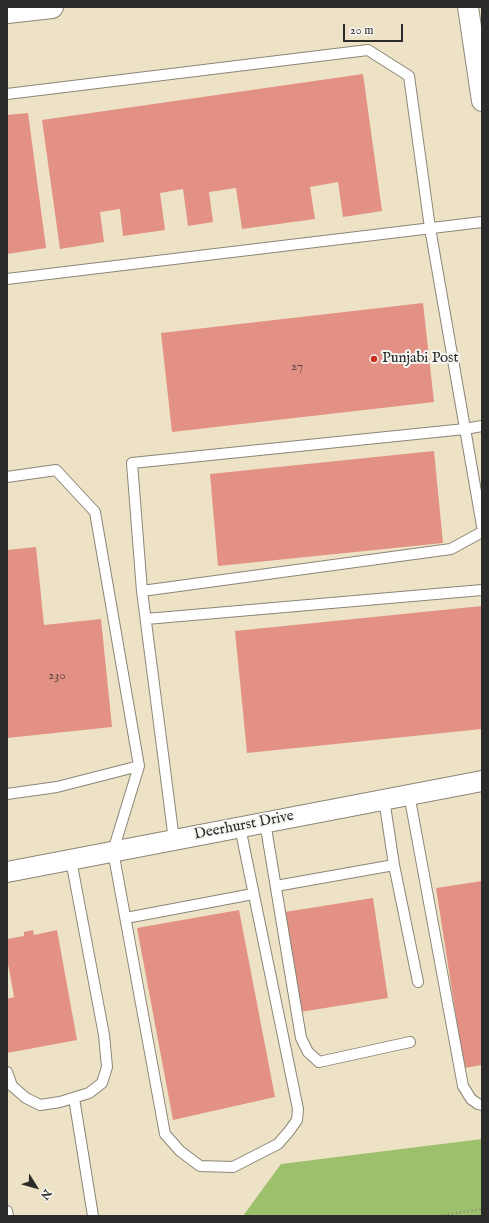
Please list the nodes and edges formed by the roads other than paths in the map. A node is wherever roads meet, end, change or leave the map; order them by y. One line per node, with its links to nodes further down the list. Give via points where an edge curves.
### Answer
1 (52, 7): 3 (main road)
2 (468, 7): 5 (street)
3 (7, 12)
4 (7, 94): 7 (lane, via 368,50 409,76)
5 (482, 101)
6 (482, 222): 7 (lane)
7 (430, 228): 8 (lane); 10 (lane)
8 (7, 279)
9 (482, 426): 10 (lane)
10 (465, 429): 12 (lane); 15 (lane, via 132,463)
11 (7, 477): 17 (lane, via 56,470 95,512)
12 (482, 526)
13 (482, 532): 15 (lane, via 451,548)
14 (482, 590): 16 (lane)
15 (142, 591): 16 (lane)
16 (146, 619): 24 (lane)
17 (139, 766): 19 (lane, via 57,787); 25 (lane)
18 (482, 781): 20 (street, Deerhurst Drive)
19 (7, 794)
20 (409, 794): 21 (street, Deerhurst Drive); 36 (lane, via 464,1086 471,1099)
21 (384, 799): 22 (street, Deerhurst Drive); 27 (lane)
22 (265, 822): 23 (street, Deerhurst Drive); 29 (lane)
23 (240, 827): 24 (street, Deerhurst Drive); 30 (lane)
24 (174, 840): 25 (street, Deerhurst Drive)
25 (113, 851): 26 (street, Deerhurst Drive); 31 (lane)
26 (71, 860): 28 (street, Deerhurst Drive); 35 (lane, via 104,1035 107,1068 102,1083 89,1093)
27 (394, 865): 29 (lane); 32 (lane)
28 (7, 872)
29 (276, 886): 33 (lane, via 301,1038 308,1052 319,1062)
30 (253, 894): 31 (lane); 31 (lane, via 298,1109 297,1120 278,1144 233,1167 200,1166 180,1152 165,1134)
31 (126, 918)
32 (418, 982)
33 (410, 1042)
34 (7, 1072): 35 (lane, via 12,1086 26,1098 40,1105)
35 (74, 1098): 39 (lane)
36 (482, 1105)
37 (7, 1211): 38 (lane)
38 (8, 1216)
39 (93, 1216)

